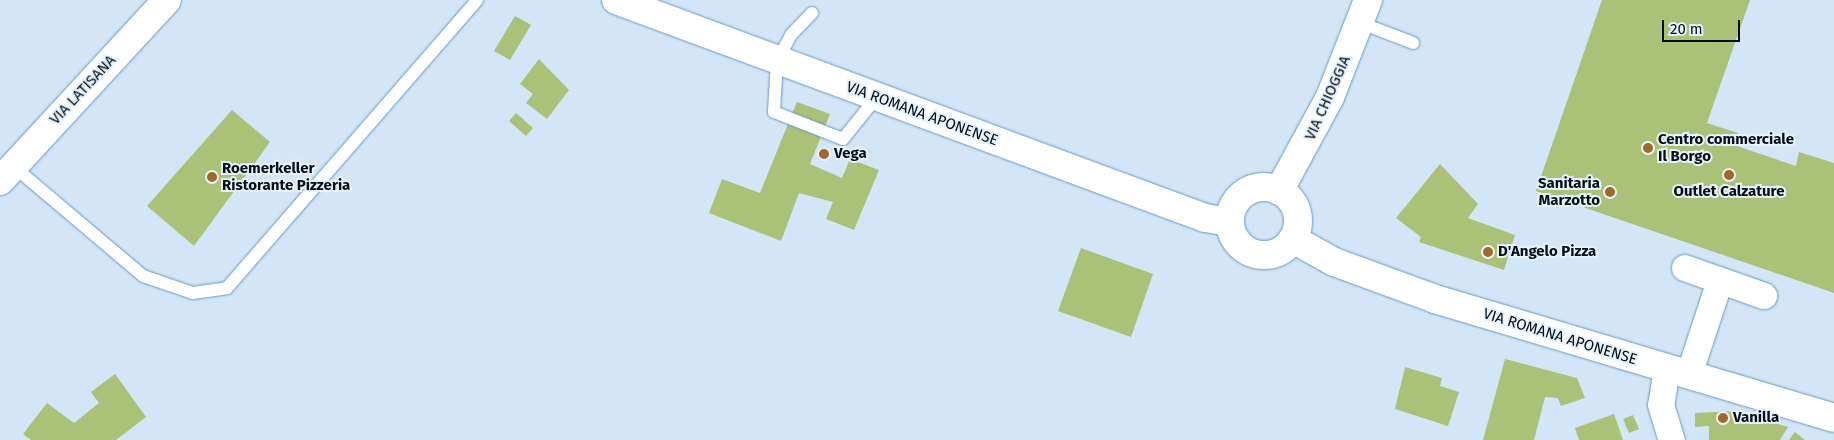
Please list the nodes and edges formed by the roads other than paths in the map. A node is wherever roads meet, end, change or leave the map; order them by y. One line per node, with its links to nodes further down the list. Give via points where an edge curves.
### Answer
1 (167, 0): 9 (street, VIA LATISANA)
2 (477, 0): 9 (lane, via 227,288 193,293 143,276)
3 (616, 0): 7 (street, VIA ROMANA APONENSE)
4 (1364, 11): 6 (lane); 10 (street, VIA CHIOGGIA, via 1301,158)
5 (812, 13): 7 (lane, via 791,35)
6 (1413, 43)
7 (778, 61): 8 (street, VIA ROMANA APONENSE); 8 (lane, via 774,112 843,139)
8 (876, 98): 11 (street, VIA ROMANA APONENSE, via 1205,218)
9 (7, 174)
10 (1279, 191): 11 (street, via 1262,188 1245,192 1231,211); 12 (street, via 1288,197 1298,218)
11 (1230, 222): 12 (street, via 1235,240 1255,254 1280,252)
12 (1293, 239): 16 (street, VIA ROMANA APONENSE, via 1334,262 1435,299)
13 (1685, 268): 14 (street)
14 (1720, 281): 15 (street); 16 (street)
15 (1764, 296)
16 (1678, 372): 17 (street, VIA ROMANA APONENSE); 18 (street, via 1661,405)
17 (1834, 418)
18 (1672, 440)

